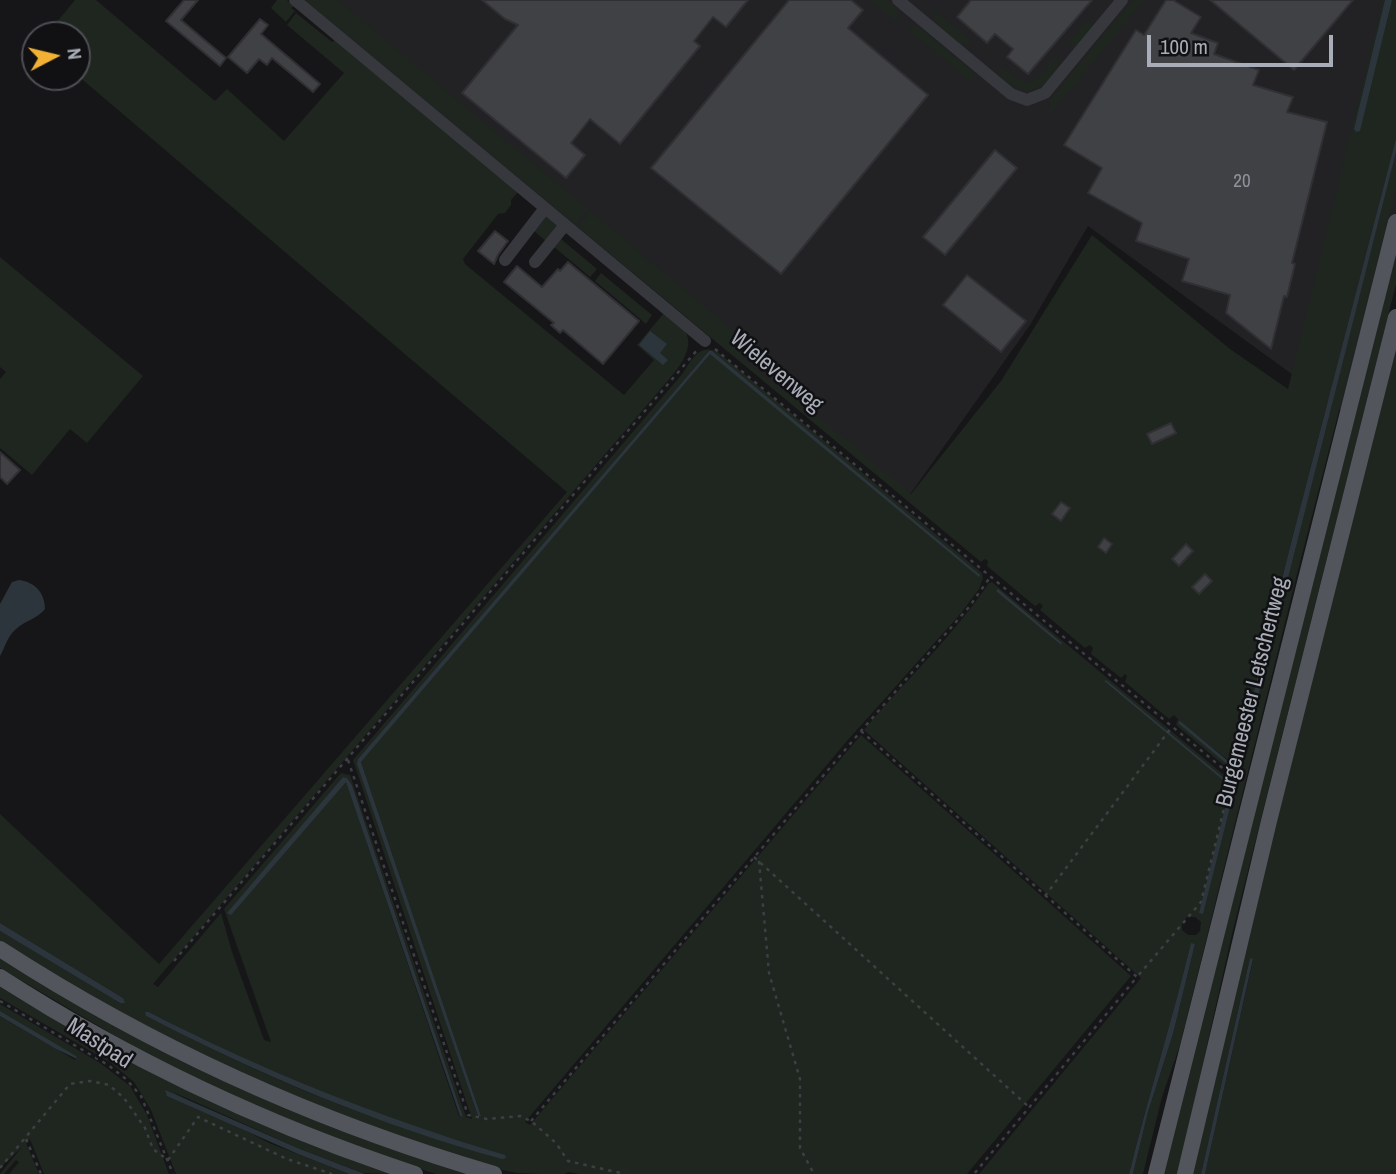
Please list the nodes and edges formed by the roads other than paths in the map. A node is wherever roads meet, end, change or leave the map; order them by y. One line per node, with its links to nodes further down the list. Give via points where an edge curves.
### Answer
1 (295, 0): 4 (street, Wielevenweg)
2 (898, 0): 3 (street, via 1011,94 1027,100 1045,93)
3 (1122, 0)
4 (545, 208): 6 (street, Wielevenweg); 7 (street)
5 (1396, 222): 15 (main road, Burgemeester Letschertweg)
6 (565, 225): 8 (street); 10 (street, Wielevenweg)
7 (505, 260)
8 (535, 262)
9 (1396, 317): 16 (main road, Burgemeester Letschertweg)
10 (705, 341)
11 (0, 949): 14 (main road, via 88,1003 219,1071 351,1127)
12 (0, 977): 13 (main road, via 198,1087)
13 (415, 1174)
14 (494, 1174)
15 (1156, 1174)
16 (1185, 1174)

